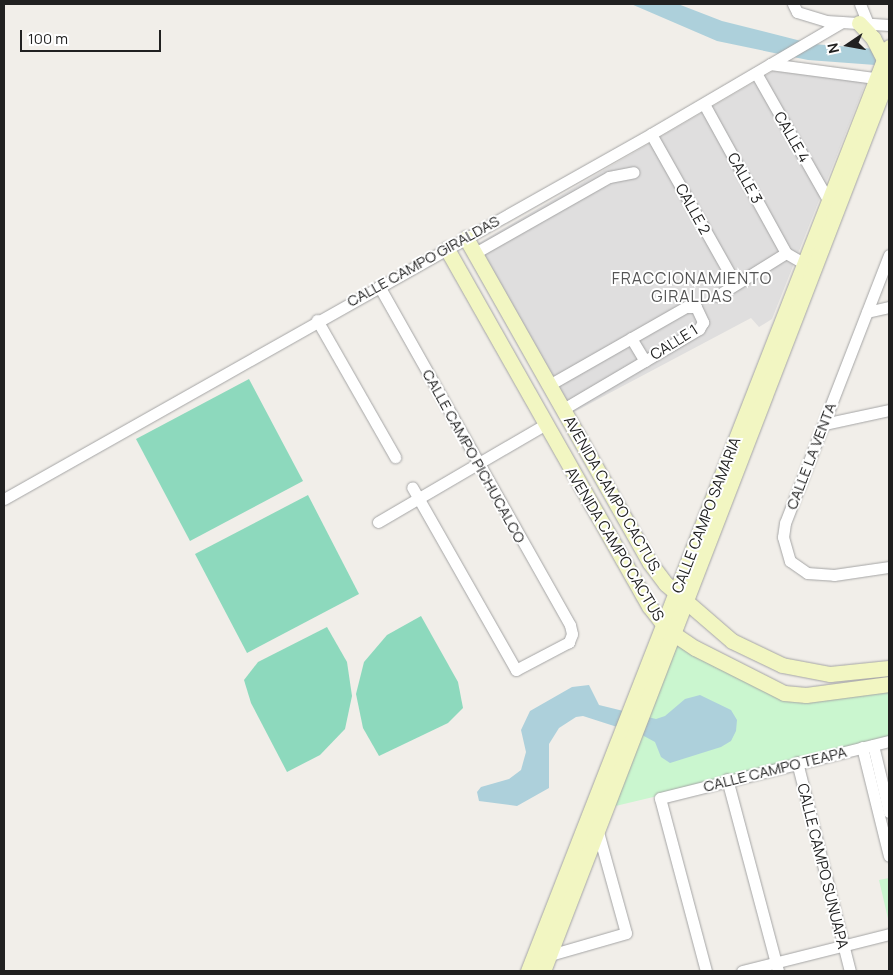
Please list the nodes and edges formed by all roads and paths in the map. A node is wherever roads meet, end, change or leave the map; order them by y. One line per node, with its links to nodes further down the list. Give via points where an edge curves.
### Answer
1 (860, 4): 4 (street)
2 (795, 8): 3 (street)
3 (842, 22): 4 (street); 7 (street, CALLE CAMPO GIRALDAS)
4 (863, 24): 5 (street); 6 (street)
5 (889, 26)
6 (886, 52): 9 (street, CALLE CAMPO SAMARIA)
7 (770, 64): 8 (street, CALLE CAMPO GIRALDAS); 9 (street)
8 (756, 73): 10 (street, CALLE CAMPO GIRALDAS); 13 (street, CALLE 4)
9 (884, 77): 13 (street, CALLE CAMPO SAMARIA); 19 (street, CALLE CAMPO SAMARIA)
10 (704, 104): 11 (street, CALLE CAMPO GIRALDAS); 17 (street, CALLE 3)
11 (651, 134): 14 (street, CALLE CAMPO GIRALDAS); 20 (street, CALLE 2)
12 (634, 172): 16 (street, CALLE CAMPO GIRALDAS, via 609,177)
13 (828, 200): 19 (street, CALLE CAMPO SAMARIA)
14 (466, 238): 15 (street, CALLE CAMPO GIRALDAS); 16 (street, AVENIDA CAMPO CACTUS.)
15 (447, 249): 21 (street, CALLE CAMPO GIRALDAS); 31 (street, AVENIDA CAMPO CACTUS)
16 (474, 253): 28 (street, AVENIDA CAMPO CACTUS.)
17 (786, 253): 19 (street); 20 (street)
18 (889, 255): 24 (street, CALLE LA VENTA)
19 (809, 266): 40 (street, CALLE CAMPO SAMARIA)
20 (734, 283): 22 (street)
21 (379, 286): 25 (street, CALLE CAMPO GIRALDAS); 34 (street, CALLE CAMPO PICHUCALCO)
22 (718, 296)
23 (889, 307): 24 (street)
24 (867, 312): 32 (street, CALLE LA VENTA)
25 (317, 320): 33 (street); 36 (street, CALLE CAMPO GIRALDAS)
26 (631, 338): 27 (street); 27 (street, CALLE 1, via 686,307 696,308 702,326); 28 (street, CALLE 1)
27 (645, 361): 29 (street, CALLE 1)
28 (549, 385): 29 (street, AVENIDA CAMPO CACTUS.)
29 (563, 409): 40 (street, AVENIDA CAMPO CACTUS., via 650,563)
30 (889, 410): 32 (street)
31 (544, 424): 34 (street); 41 (street, AVENIDA CAMPO CACTUS, via 649,606)
32 (824, 424): 39 (street, CALLE LA VENTA, via 784,526 786,553 795,566 812,574)
33 (395, 457)
34 (479, 463): 37 (street); 37 (street, CALLE CAMPO PICHUCALCO, via 570,625 570,642 516,670)
35 (412, 487): 37 (street)
36 (4, 498)
37 (418, 498): 38 (street)
38 (378, 522)
39 (889, 567)
40 (681, 597): 41 (street, CALLE CAMPO SAMARIA); 42 (street, AVENIDA CAMPO CACTUS., via 732,640 782,665 830,674)
41 (668, 630): 43 (street, AVENIDA CAMPO CACTUS, via 749,676 790,694); 49 (street, CALLE CAMPO SAMARIA); 55 (street, CALLE CAMPO SAMARIA)
42 (889, 668)
43 (889, 684)
44 (889, 741): 45 (street, CALLE CAMPO TEAPA)
45 (868, 746): 46 (street, CALLE CAMPO TEAPA); 48 (street); 50 (street)
46 (797, 762): 47 (street, CALLE CAMPO TEAPA); 52 (street, CALLE CAMPO SUNUAPA)
47 (728, 780): 54 (street); 57 (street, CALLE CAMPO TEAPA, via 660,798)
48 (889, 812)
49 (598, 832): 53 (street, CALLE CAMPO SAMARIA); 53 (street, via 626,933)
50 (889, 856)
51 (889, 934): 52 (street)
52 (843, 945): 54 (street); 59 (street, CALLE CAMPO SUNUAPA)
53 (550, 954): 56 (street, CALLE CAMPO SAMARIA)
54 (777, 967): 58 (street)
55 (528, 971)
56 (544, 971)
57 (706, 971)
58 (742, 971)
59 (850, 971)

